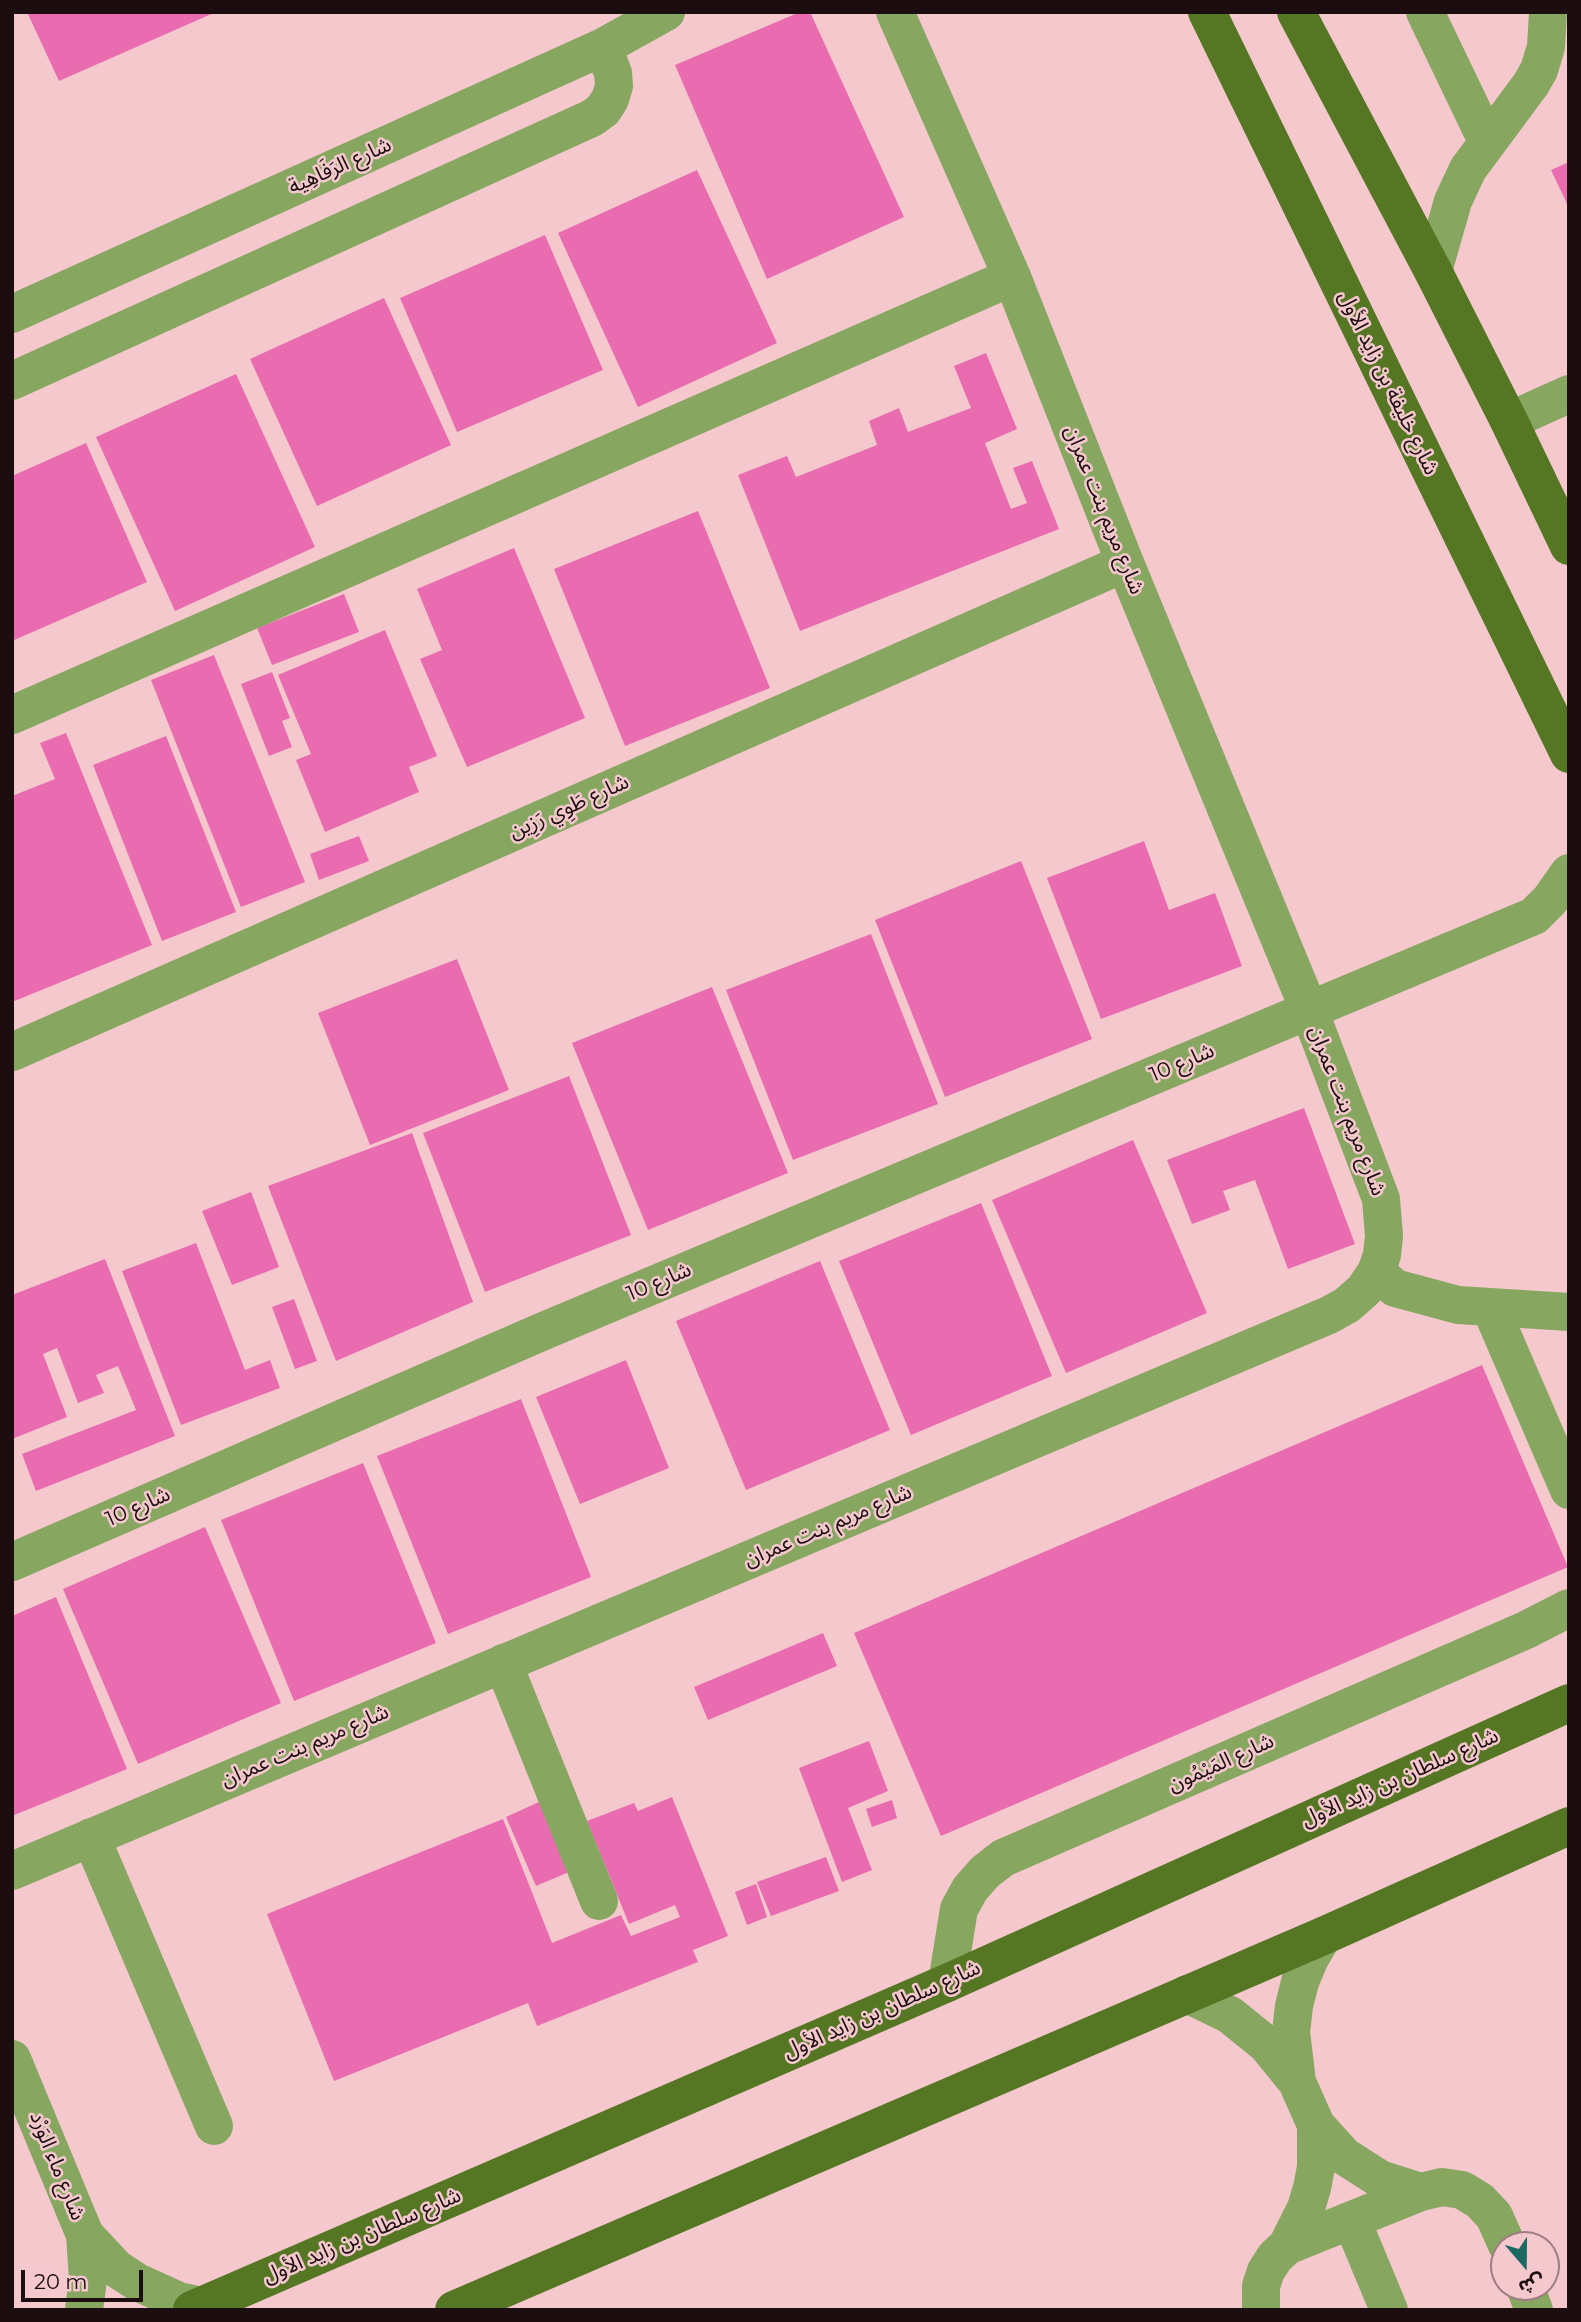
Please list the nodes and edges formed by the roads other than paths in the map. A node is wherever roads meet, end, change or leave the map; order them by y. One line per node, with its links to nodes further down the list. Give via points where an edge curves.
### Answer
1 (666, 12): 9 (street, شارع الرَفَاهِية)
2 (895, 12): 13 (street, شارع مريم بنت عمران)
3 (1207, 12): 21 (main road, شارع خليفة بن زايد الأول)
4 (1296, 12): 12 (main road)
5 (1425, 12): 11 (street)
6 (1548, 12): 10 (street, via 1546,47)
7 (1559, 12): 8 (street)
8 (1569, 23)
9 (603, 47): 14 (street, شارع الرَفَاهِية); 15 (street, via 614,86 603,110 592,118)
10 (1554, 71): 11 (street, via 1531,84)
11 (1488, 141): 12 (street, via 1468,169 1454,201)
12 (1433, 271): 17 (main road)
13 (1012, 277): 19 (street, شارع مريم بنت عمران); 20 (street)
14 (12, 314)
15 (12, 381)
16 (1569, 394): 17 (street)
17 (1509, 421): 18 (main road)
18 (1569, 545)
19 (1125, 563): 24 (street, شارع مريم بنت عمران); 25 (street, شارع طَوِي رَزِين)
20 (12, 715)
21 (1569, 754)
22 (1569, 873): 23 (street, شارع مريم بنت عمران, via 1550,900)
23 (1551, 917): 24 (street, شارع مريم بنت عمران)
24 (1309, 1010): 26 (street, شارع مريم بنت عمران, via 1381,1199 1384,1236); 30 (street, شارع 10, via 533,1335)
25 (12, 1052)
26 (1376, 1272): 27 (street, via 1405,1292); 32 (street, شارع مريم بنت عمران, via 1364,1290 1329,1315)
27 (1491, 1309): 28 (street); 29 (street)
28 (1569, 1312)
29 (1569, 1490)
30 (12, 1562)
31 (1569, 1608): 39 (street, شارع المَيْمُون, via 1003,1858 970,1889 959,1909)
32 (503, 1663): 35 (street, شارع مريم بنت عمران); 37 (street)
33 (1569, 1703): 39 (main road, شارع سلطان بن زايد الأول)
34 (1569, 1826): 38 (main road)
35 (91, 1837): 36 (street, شارع مريم بنت عمران); 44 (street)
36 (12, 1871)
37 (598, 1901)
38 (1323, 1936): 40 (main road); 42 (street, via 1300,1982 1294,2006 1291,2032)
39 (947, 1983): 50 (main road, شارع سلطان بن زايد الأول)
40 (1187, 1994): 42 (street, via 1250,2029); 52 (main road)
41 (12, 2059): 48 (street, شارع ماء الوَرْد)
42 (1297, 2082): 43 (street)
43 (1316, 2125): 45 (street, via 1361,2169); 49 (street, via 1312,2188)
44 (214, 2126)
45 (1421, 2192): 46 (street); 47 (street, via 1442,2187 1462,2190 1480,2200)
46 (1352, 2221): 49 (street); 54 (street)
47 (1501, 2231)
48 (85, 2235): 50 (street, شارع ماء الوَرْد, via 136,2282); 51 (street, شارع ماء الوَرْد, via 88,2279)
49 (1287, 2246): 53 (street, via 1266,2271)
50 (197, 2308)
51 (84, 2310)
52 (454, 2310)
53 (1261, 2310)
54 (1390, 2310)

